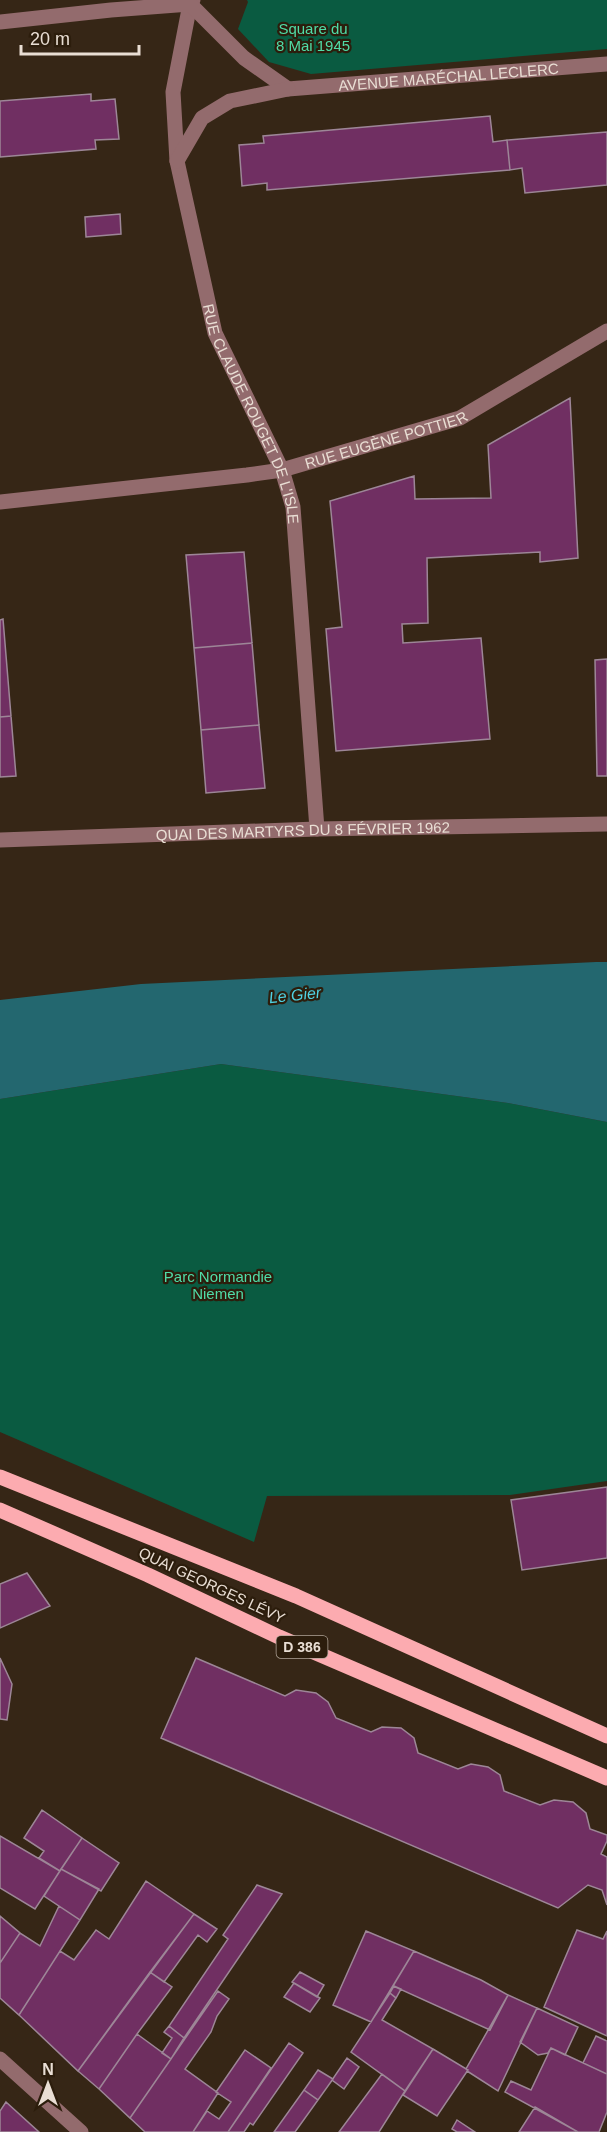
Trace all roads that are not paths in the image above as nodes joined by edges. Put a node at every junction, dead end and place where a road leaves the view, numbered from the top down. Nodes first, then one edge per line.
1 (191, 2) edge
2 (0, 22) edge
3 (607, 64) edge
4 (288, 89) junction
5 (177, 161) junction
6 (607, 330) edge
7 (282, 470) junction
8 (0, 502) edge
9 (607, 824) edge
10 (317, 829) junction
11 (0, 840) edge
12 (0, 1477) edge
13 (0, 1510) edge
14 (607, 1736) edge
15 (607, 1778) edge
16 (0, 2059) edge
17 (81, 2132) edge

1 - 2 street
1 - 4 street
1 - 5 street, RUE CLAUDE ROUGET DE L'ISLE
3 - 4 street, AVENUE MARÉCHAL LECLERC
4 - 5 street, AVENUE MARÉCHAL LECLERC
5 - 7 street, RUE CLAUDE ROUGET DE L'ISLE
6 - 7 street, RUE EUGÈNE POTTIER
7 - 8 street, RUE EUGÈNE POTTIER
7 - 10 street, RUE CLAUDE ROUGET DE L'ISLE
9 - 10 street, QUAI DES MARTYRS DU 8 FÉVRIER 1962
10 - 11 street, QUAI DES MARTYRS DU 8 FÉVRIER 1962
12 - 14 main road, QUAI GEORGES LÉVY
13 - 15 main road, QUAI GEORGES LÉVY / D 386
16 - 17 street

